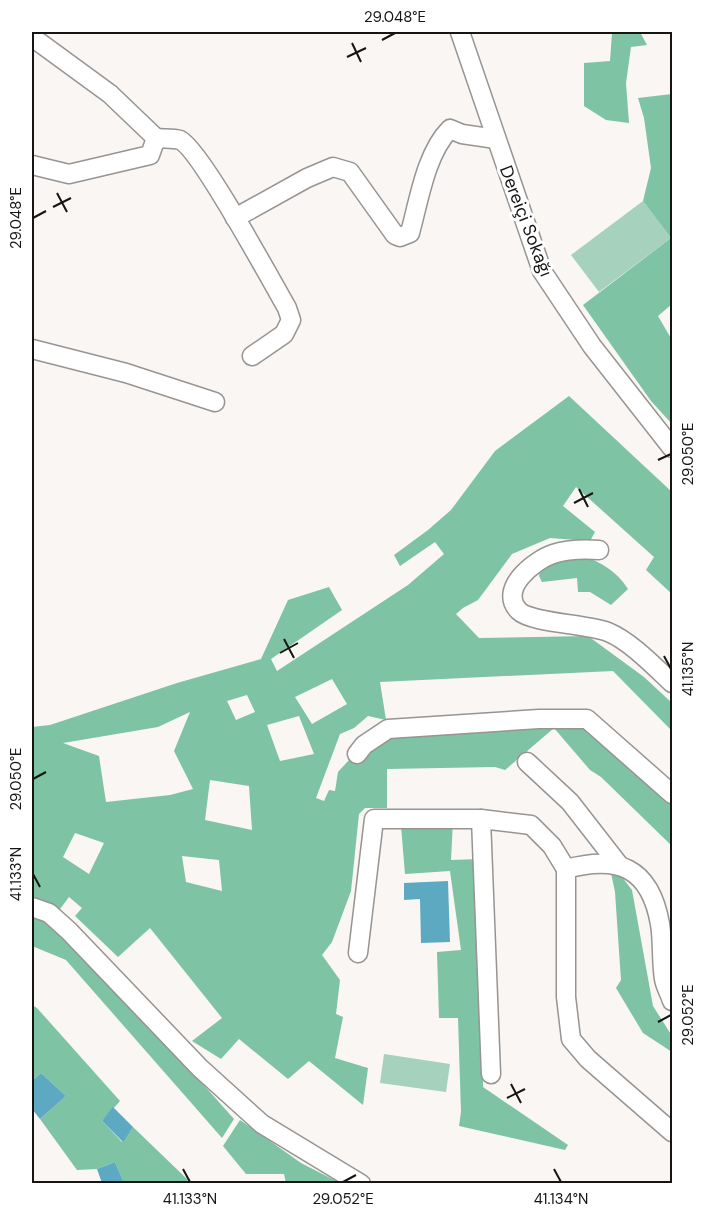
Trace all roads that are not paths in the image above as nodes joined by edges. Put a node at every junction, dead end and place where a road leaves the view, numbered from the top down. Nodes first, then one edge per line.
1 (460, 32) edge
2 (32, 37) edge
3 (156, 138) junction
4 (496, 139) junction
5 (32, 165) edge
6 (235, 218) junction
7 (32, 349) edge
8 (252, 356) dead end
9 (215, 402) dead end
10 (672, 448) edge
11 (599, 550) dead end
12 (672, 683) edge
13 (357, 754) dead end
14 (527, 762) dead end
15 (672, 794) edge
16 (481, 819) junction
17 (619, 865) junction
18 (566, 869) junction
19 (32, 907) edge
20 (358, 953) dead end
21 (672, 1000) edge
22 (491, 1074) dead end
23 (672, 1132) edge
24 (361, 1184) edge

1 - 4 street, Dereiçi Sokağı
2 - 3 street
3 - 5 street
3 - 6 street
4 - 6 street
4 - 10 street, Dereiçi Sokağı
6 - 8 street
7 - 9 street
11 - 12 street
13 - 15 street
14 - 17 street
16 - 18 street
16 - 20 street
16 - 22 street
17 - 18 street
17 - 21 street
18 - 23 street
19 - 24 street

